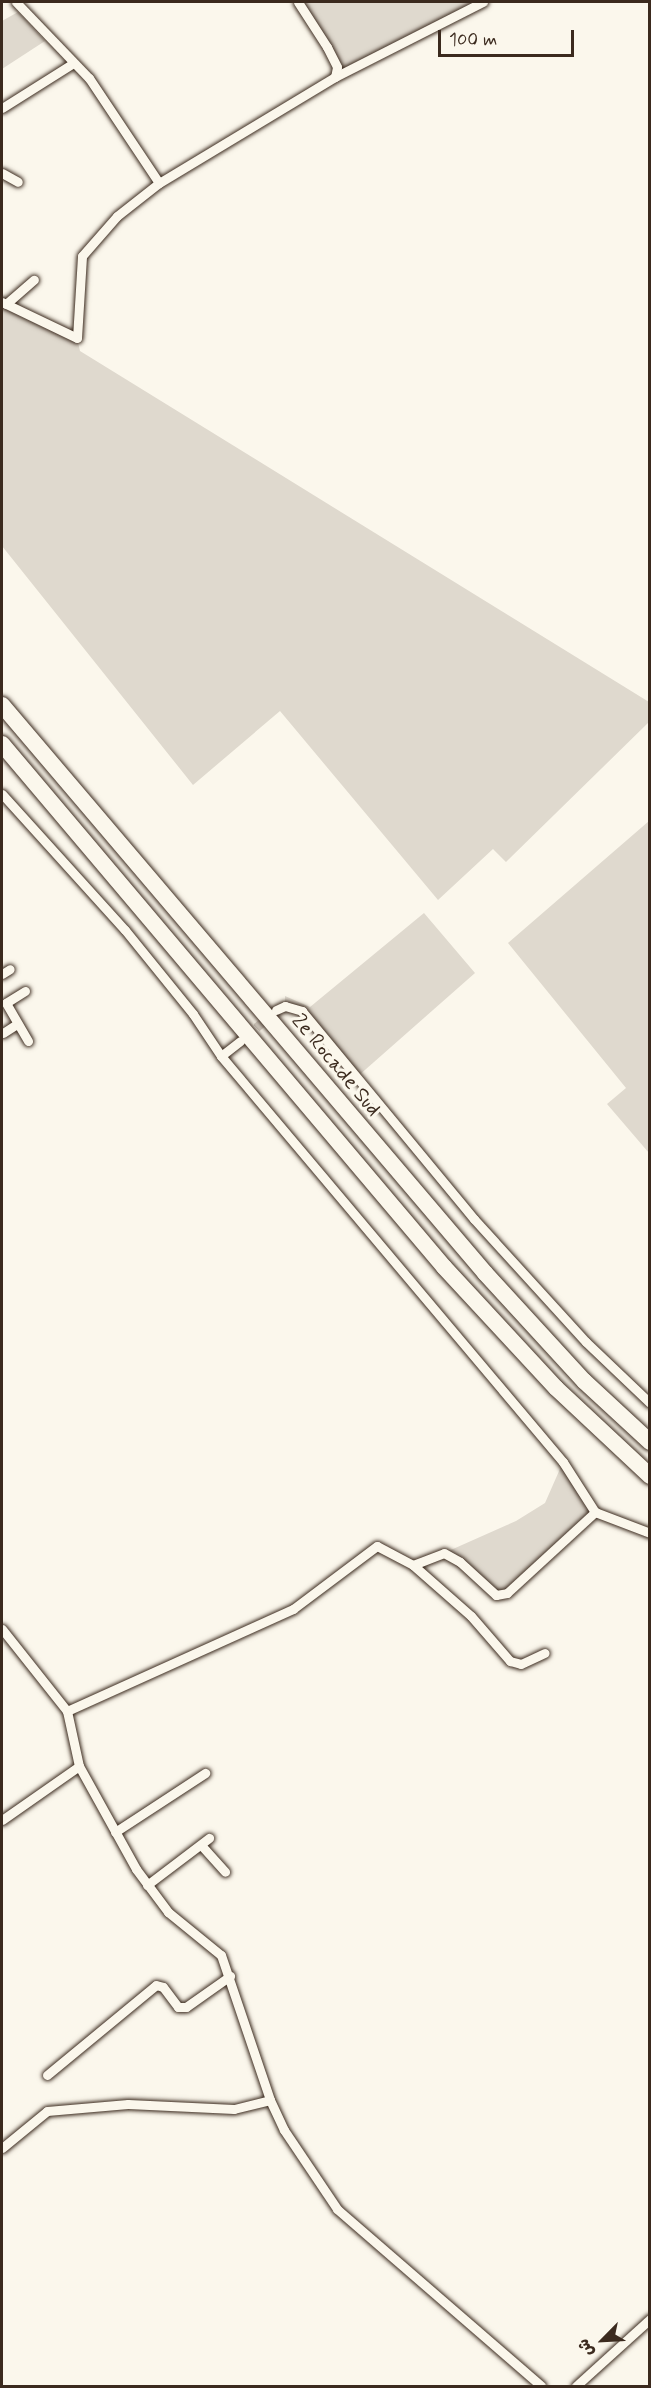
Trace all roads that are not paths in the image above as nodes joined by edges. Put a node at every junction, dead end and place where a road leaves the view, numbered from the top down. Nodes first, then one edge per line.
1 (16, 2) edge
2 (298, 2) edge
3 (483, 2) edge
4 (72, 64) junction
5 (342, 69) junction
6 (2, 108) edge
7 (2, 173) edge
8 (18, 182) dead end
9 (159, 183) junction
10 (34, 280) dead end
11 (4, 303) edge
12 (2, 705) edge
13 (2, 744) edge
14 (2, 794) edge
15 (25, 991) dead end
16 (276, 1010) dead end
17 (17, 1024) junction
18 (2, 1034) edge
19 (28, 1041) dead end
20 (240, 1041) tunnel mouth
21 (221, 1056) junction
22 (650, 1403) edge
23 (650, 1442) edge
24 (650, 1476) edge
25 (595, 1512) junction
26 (650, 1533) edge
27 (413, 1565) junction
28 (2, 1629) edge
29 (545, 1653) dead end
30 (67, 1711) junction
31 (79, 1766) junction
32 (205, 1773) dead end
33 (2, 1820) edge
34 (116, 1832) junction
35 (225, 1872) dead end
36 (147, 1885) junction
37 (230, 1976) junction
38 (47, 2075) dead end
39 (270, 2100) junction
40 (2, 2148) edge
41 (650, 2319) edge
42 (541, 2386) edge
43 (576, 2386) edge

1 - 4 street
2 - 5 street
3 - 5 street
4 - 6 street
4 - 9 street
5 - 9 street
7 - 8 street
9 - 11 street
10 - 11 street
12 - 23 highway, 2e Rocade Sud
13 - 24 highway
14 - 21 street
15 - 17 street
16 - 22 street
17 - 18 street
17 - 19 street
20 - 21 street
21 - 25 street
25 - 26 street
25 - 27 street
27 - 29 street
27 - 30 street
28 - 30 street
30 - 31 street
31 - 33 street
31 - 34 street
32 - 34 street
34 - 36 street
35 - 36 street
36 - 37 street
37 - 38 street
37 - 39 street
39 - 40 street
39 - 42 street
41 - 43 street

